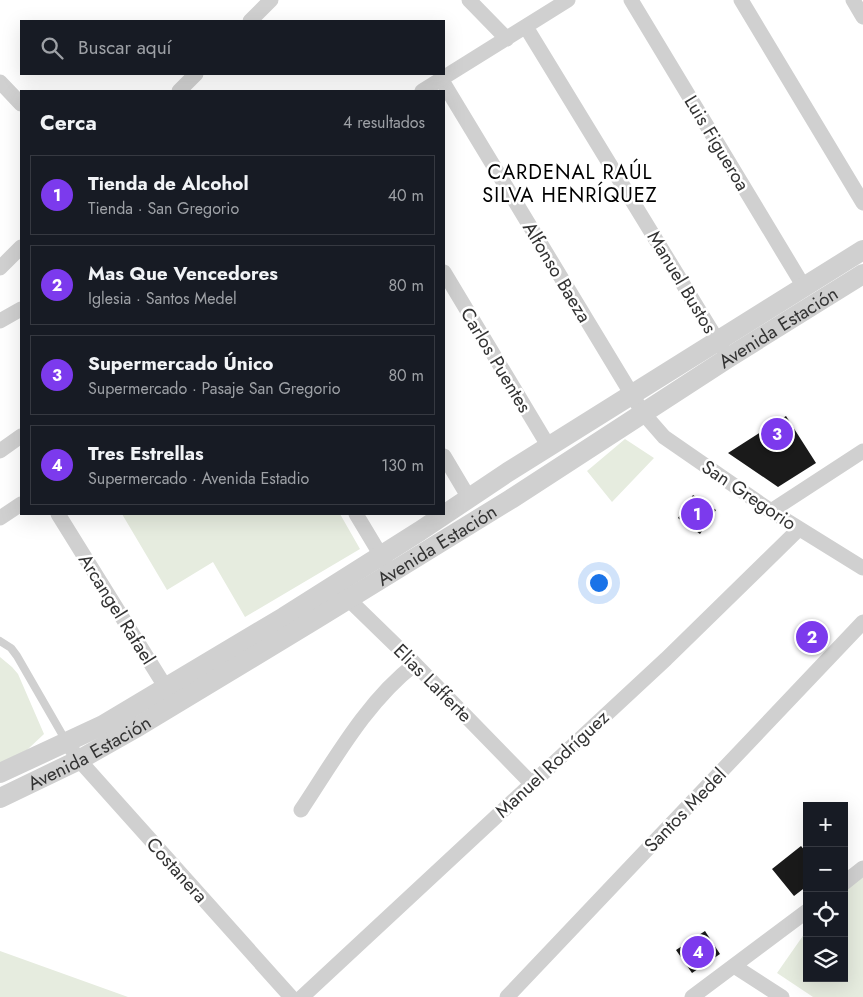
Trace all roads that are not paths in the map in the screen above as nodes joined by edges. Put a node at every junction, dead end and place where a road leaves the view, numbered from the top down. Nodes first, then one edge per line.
1 (271, 0) edge
2 (469, 0) edge
3 (568, 0) edge
4 (631, 0) edge
5 (741, 0) edge
6 (853, 0) edge
7 (863, 17) edge
8 (251, 20) edge
9 (526, 27) junction
10 (507, 39) junction
11 (195, 75) edge
12 (441, 79) junction
13 (0, 82) edge
14 (179, 90) edge
15 (424, 90) edge
16 (20, 103) edge
17 (863, 202) edge
18 (20, 248) edge
19 (863, 250) edge
20 (0, 268) edge
21 (445, 274) edge
22 (863, 274) edge
23 (804, 287) junction
24 (20, 310) edge
25 (0, 321) edge
26 (718, 340) junction
27 (728, 358) junction
28 (632, 396) junction
29 (643, 413) junction
30 (20, 437) edge
31 (549, 447) junction
32 (0, 451) edge
33 (863, 451) edge
34 (445, 458) edge
35 (469, 498) junction
36 (20, 505) edge
37 (771, 511) junction
38 (445, 514) edge
39 (59, 515) edge
40 (357, 515) edge
41 (444, 515) edge
42 (0, 518) edge
43 (799, 529) junction
44 (382, 555) junction
45 (863, 568) edge
46 (392, 573) junction
47 (340, 592) junction
48 (863, 622) edge
49 (0, 641) edge
50 (415, 664) junction
51 (170, 696) junction
52 (66, 741) junction
53 (79, 760) junction
54 (0, 773) edge
55 (531, 783) junction
56 (0, 798) edge
57 (301, 810) dead end
58 (863, 868) edge
59 (848, 879) edge
60 (803, 914) edge
61 (734, 966) junction
62 (291, 997) edge
63 (302, 997) edge
64 (507, 997) edge
65 (692, 997) edge
66 (782, 997) edge

1 - 8 street
2 - 10 street
3 - 9 street
4 - 23 street, Luis Figueroa
5 - 17 street
6 - 7 street
9 - 10 street
9 - 26 street, Manuel Bustos
10 - 12 street
11 - 14 street
12 - 15 street
12 - 28 street, Alfonso Baeza
13 - 16 street
18 - 20 street
19 - 23 street, Avenida Estación
21 - 31 street, Carlos Puentes
22 - 27 street, Avenida Estación
23 - 26 street, Avenida Estación
24 - 25 street
26 - 27 street, Manuel Bustos
26 - 28 street, Avenida Estación
27 - 29 street, Avenida Estación
28 - 29 street, Alfonso Baeza
28 - 31 street, Avenida Estación
29 - 37 street, San Gregorio
29 - 46 street, Avenida Estación
30 - 32 street
31 - 35 street, Avenida Estación
33 - 37 street
34 - 35 street
35 - 38 street, Avenida Estación
36 - 42 street
37 - 43 street, San Gregorio
39 - 51 street, Arcangel Rafael
40 - 44 street
41 - 44 street, Avenida Estación
43 - 45 street, San Gregorio
43 - 55 street, Manuel Rodríguez
44 - 46 street
44 - 47 street, Avenida Estación
46 - 47 street, Avenida Estación
47 - 50 street, Elias Lafferte
47 - 51 street, Avenida Estación
48 - 64 street, Santos Medel
49 - 52 lane
50 - 55 street, Elias Lafferte
50 - 57 street
51 - 52 street, Avenida Estación
51 - 53 street, Avenida Estación
52 - 53 street, Costanera
52 - 54 street, Avenida Estación
53 - 56 street, Avenida Estación
53 - 62 street, Costanera
55 - 63 street, Manuel Rodríguez
58 - 59 street
60 - 61 street
61 - 65 street
61 - 66 street

